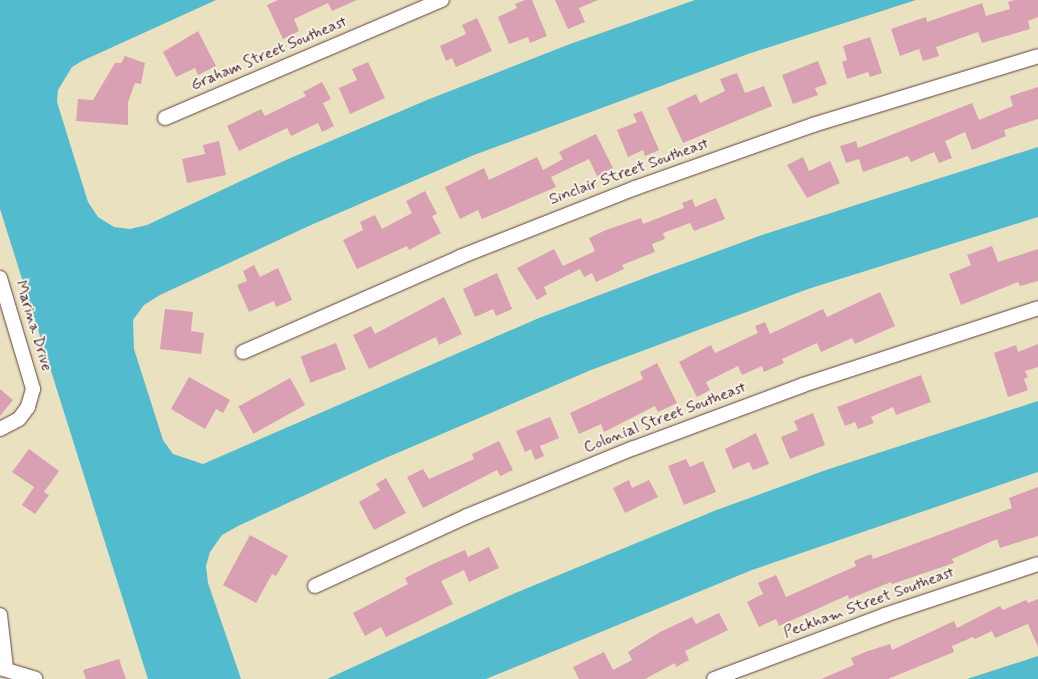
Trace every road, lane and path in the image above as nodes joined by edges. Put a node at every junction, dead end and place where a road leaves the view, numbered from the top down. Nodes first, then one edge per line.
1 (442, 0) edge
2 (1038, 56) edge
3 (165, 118) dead end
4 (0, 278) edge
5 (1038, 308) edge
6 (243, 352) dead end
7 (0, 429) edge
8 (1038, 564) edge
9 (315, 586) dead end
10 (0, 616) edge
11 (3, 668) edge
12 (35, 679) edge
13 (714, 679) edge

1 - 3 street, Graham Street Southeast
2 - 6 street, Sinclair Street Southeast
4 - 7 street, Marina Drive
5 - 9 street, Colonial Street Southeast
8 - 13 street, Peckham Street Southeast
10 - 11 street
11 - 12 street

